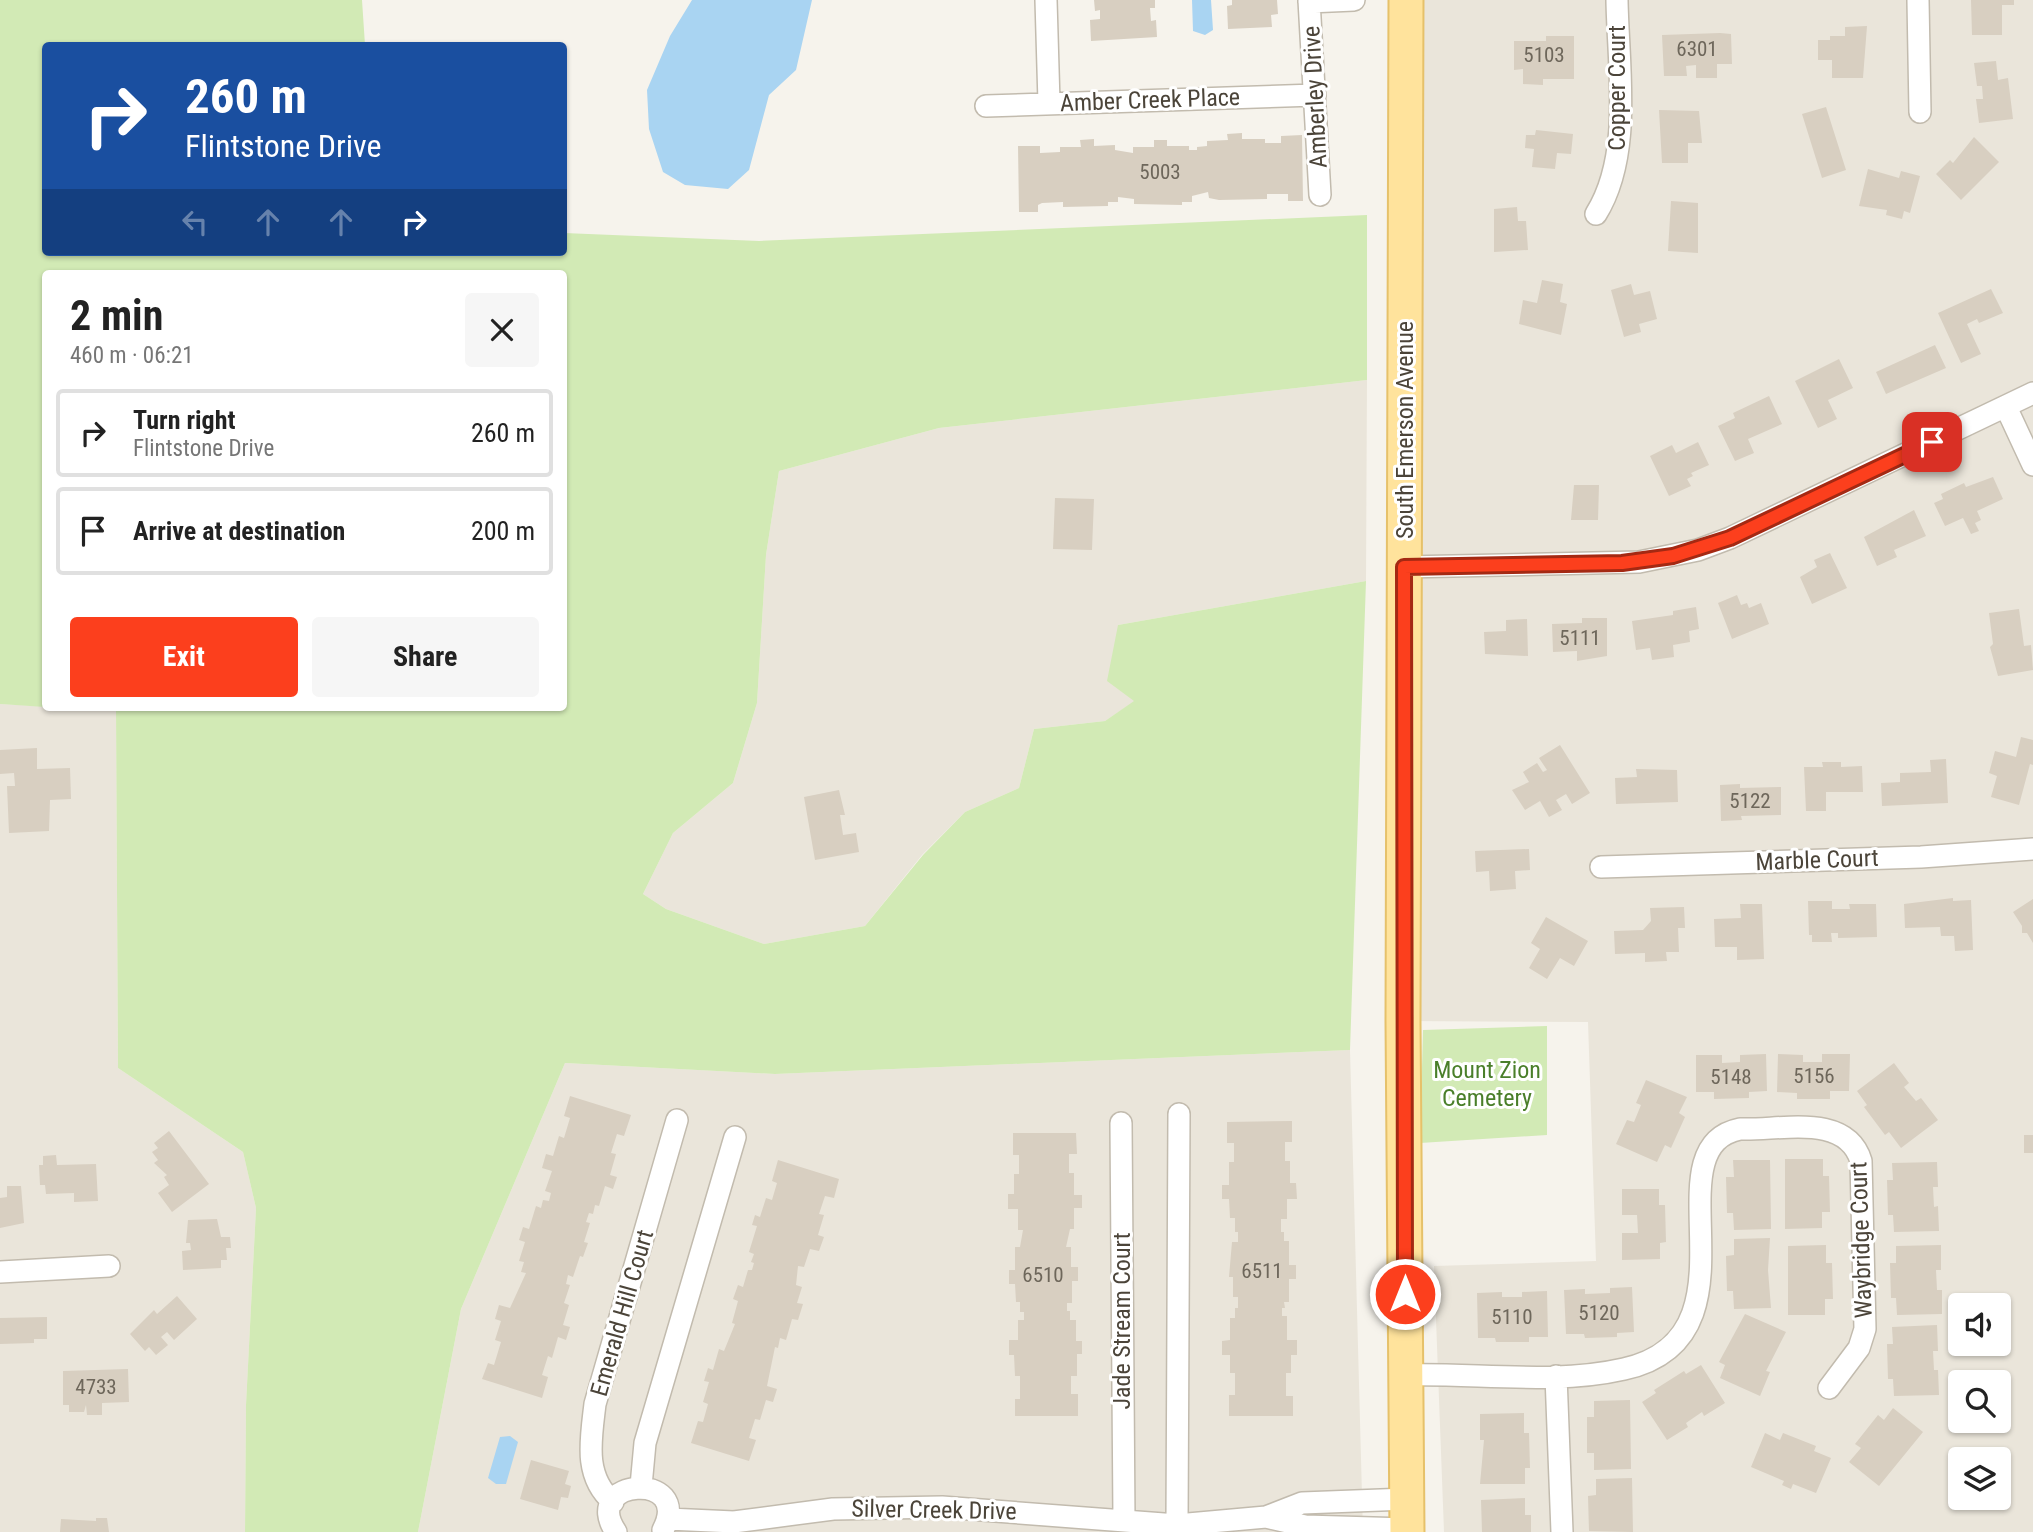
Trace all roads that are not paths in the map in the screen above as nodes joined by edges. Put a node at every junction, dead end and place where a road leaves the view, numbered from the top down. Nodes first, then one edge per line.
1 (1046, 0) edge
2 (1354, 0) edge
3 (1406, 0) edge
4 (1617, 0) edge
5 (1918, 0) edge
6 (1309, 1) edge
7 (1315, 95) junction
8 (1049, 103) junction
9 (986, 106) dead end
10 (1920, 112) dead end
11 (1320, 195) dead end
12 (1596, 214) dead end
13 (2033, 393) edge
14 (2006, 407) junction
15 (2033, 465) edge
16 (1404, 567) junction
17 (2033, 849) edge
18 (1601, 867) dead end
19 (1179, 1114) dead end
20 (677, 1120) dead end
21 (1121, 1123) dead end
22 (735, 1137) dead end
23 (109, 1266) dead end
24 (0, 1272) edge
25 (1406, 1375) junction
26 (1556, 1376) junction
27 (1829, 1388) dead end
28 (641, 1486) junction
29 (613, 1502) junction
30 (1266, 1517) junction
31 (1124, 1520) junction
32 (1407, 1520) edge
33 (665, 1525) edge
34 (1178, 1525) junction
35 (616, 1532) edge
36 (1562, 1532) edge

1 - 8 street
2 - 6 street
3 - 16 main road, South Emerson Avenue
4 - 12 street, Copper Court
5 - 10 street
6 - 7 street, Amberley Drive
7 - 8 street, Amber Creek Place
7 - 11 street, Amberley Drive
8 - 9 street, Amber Creek Place
13 - 14 street
14 - 15 street
14 - 16 street
16 - 25 main road, South Emerson Avenue
17 - 18 street, Marble Court
19 - 34 street
20 - 29 street, Emerald Hill Court
21 - 31 street, Jade Stream Court
22 - 28 street
23 - 24 street
25 - 26 street
25 - 32 main road, South Emerson Avenue
26 - 27 street, Waybridge Court
26 - 36 street
28 - 29 street
28 - 33 street
29 - 35 street
30 - 32 street
30 - 32 street, Silver Creek Drive
30 - 34 street, Silver Creek Drive
31 - 33 street, Silver Creek Drive
31 - 34 street, Silver Creek Drive

